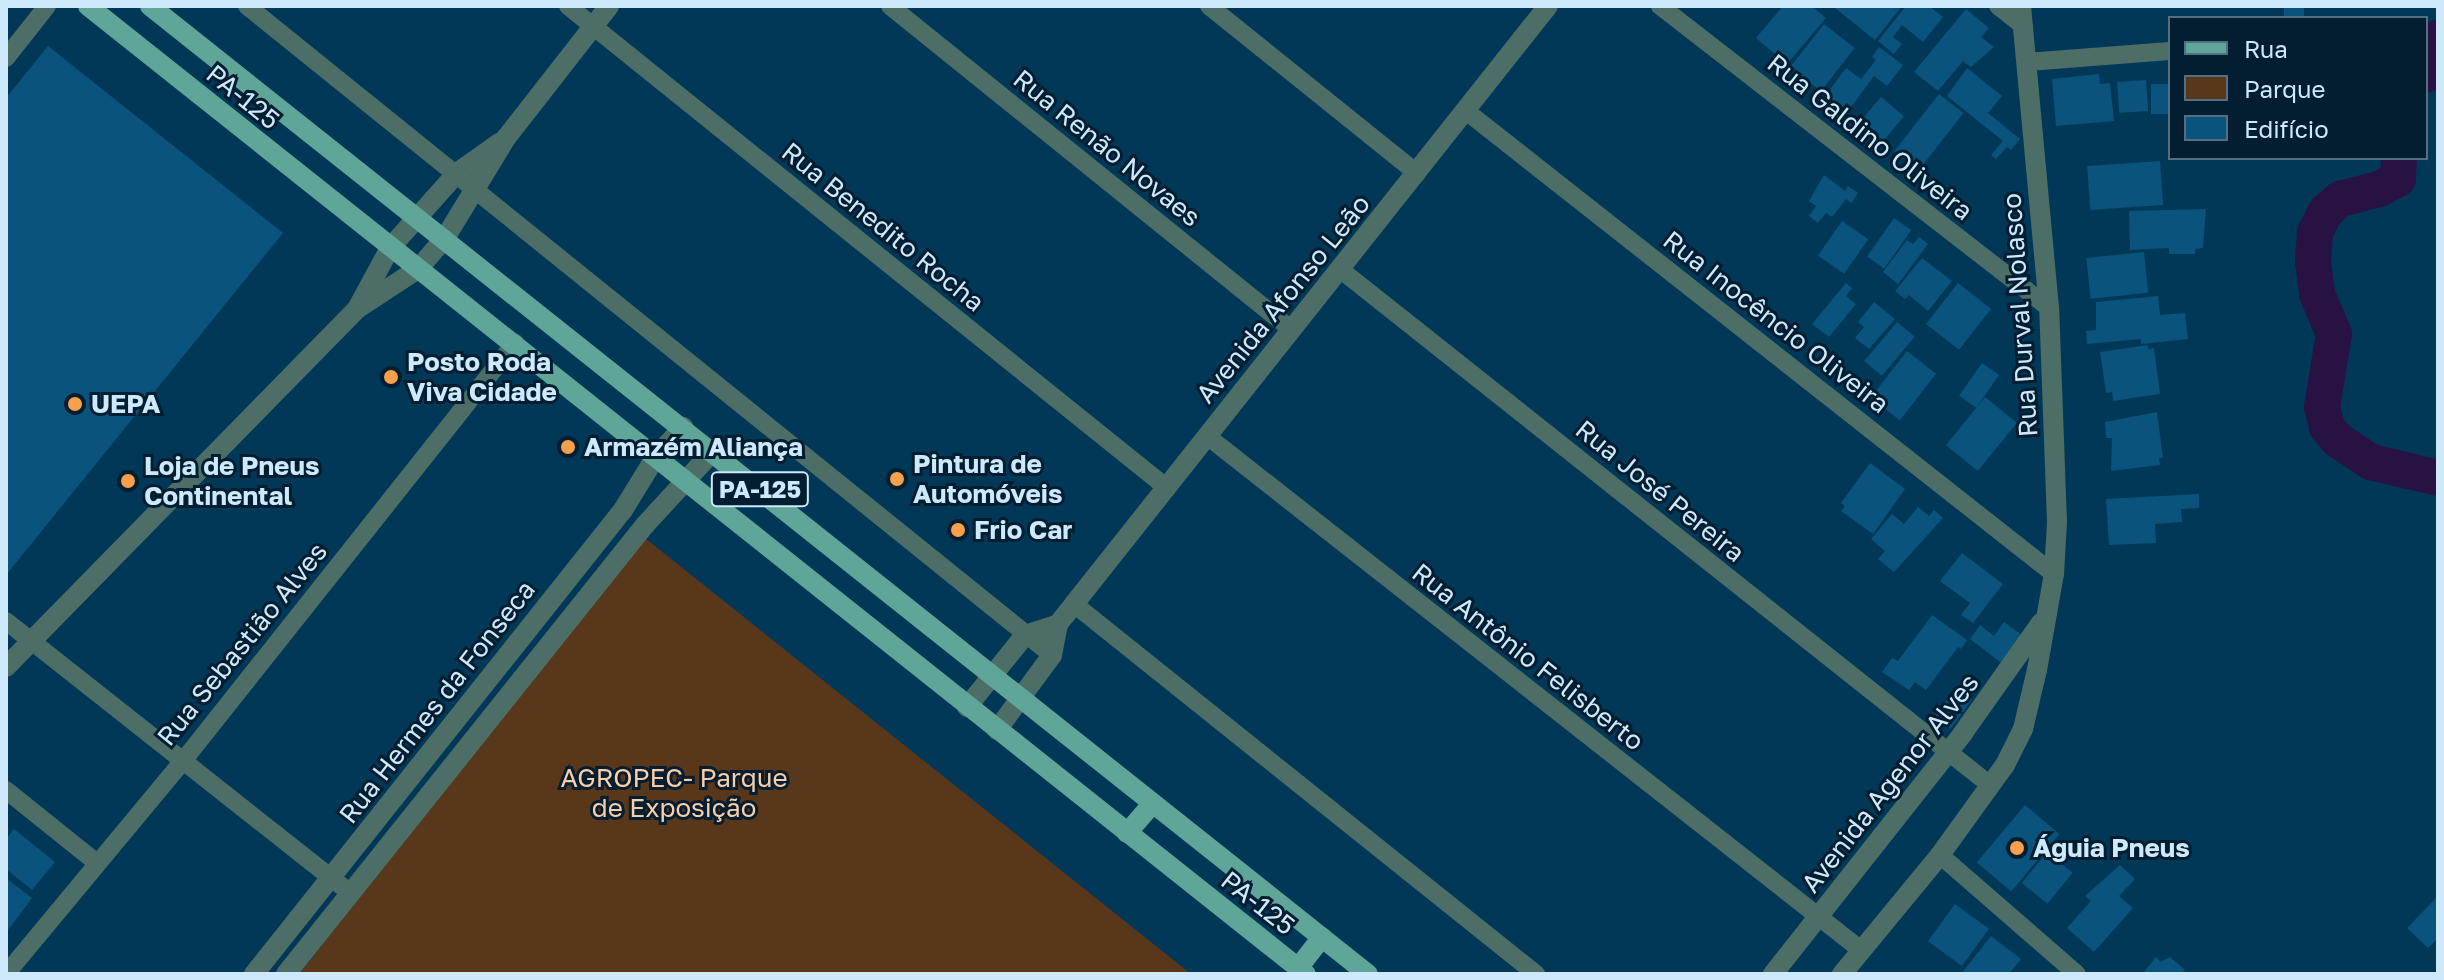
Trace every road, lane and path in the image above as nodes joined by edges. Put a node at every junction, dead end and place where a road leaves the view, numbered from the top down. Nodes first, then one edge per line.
1 (47, 6) edge
2 (88, 6) edge
3 (150, 6) edge
4 (247, 6) edge
5 (568, 6) edge
6 (609, 6) edge
7 (890, 6) edge
8 (1209, 6) edge
9 (1660, 6) edge
10 (1998, 6) edge
11 (1542, 8) edge
12 (2022, 16) edge
13 (592, 26) junction
14 (2168, 51) edge
15 (6, 58) edge
16 (2027, 62) junction
17 (1466, 111) junction
18 (506, 138) junction
19 (457, 173) junction
20 (1417, 173) junction
21 (478, 190) junction
22 (417, 218) junction
23 (445, 238) junction
24 (390, 248) junction
25 (418, 269) junction
26 (1341, 270) junction
27 (2049, 308) junction
28 (357, 309) junction
29 (1292, 330) junction
30 (515, 343) junction
31 (683, 427) junction
32 (1207, 436) junction
33 (713, 451) junction
34 (655, 458) junction
35 (685, 482) junction
36 (1167, 488) junction
37 (2054, 574) junction
38 (1074, 604) junction
39 (2044, 620) junction
40 (6, 621) edge
41 (1058, 624) junction
42 (1025, 635) junction
43 (31, 641) junction
44 (1052, 655) junction
45 (6, 667) edge
46 (993, 675) junction
47 (1022, 698) junction
48 (967, 707) junction
49 (997, 730) junction
50 (1947, 754) junction
51 (183, 761) junction
52 (1990, 785) junction
53 (6, 790) edge
54 (1152, 804) junction
55 (1127, 833) junction
56 (1940, 855) junction
57 (96, 862) junction
58 (332, 877) junction
59 (351, 893) junction
60 (1818, 918) junction
61 (1322, 937) junction
62 (1861, 950) junction
63 (1302, 971) edge
64 (6, 974) edge
65 (254, 974) edge
66 (286, 974) edge
67 (1368, 974) edge
68 (1536, 974) edge
69 (1773, 974) edge
70 (1842, 974) edge
71 (2077, 974) edge

1 - 15 street
2 - 24 main road, PA-125 / PA-125
3 - 22 main road, PA-125
4 - 19 street
5 - 13 street, Rua Benedito Rocha
6 - 13 street
7 - 29 street, Rua Renão Novaes
8 - 20 street
9 - 27 street, Rua Galdino Oliveira
10 - 12 street
11 - 17 street, Avenida Afonso Leão
12 - 16 street, Rua Durval Nolasco
13 - 18 street
13 - 36 street, Rua Benedito Rocha
14 - 16 street
16 - 27 street, Rua Durval Nolasco
17 - 20 street, Avenida Afonso Leão
17 - 37 street, Rua Inocêncio Oliveira
18 - 19 street
18 - 21 street
19 - 21 street
19 - 22 street
20 - 26 street, Avenida Afonso Leão
21 - 23 street
21 - 42 street
22 - 23 main road, PA-125
22 - 24 street
23 - 25 street
23 - 31 main road, PA-125
24 - 25 main road, PA-125 / PA-125
24 - 28 street
25 - 28 street
25 - 30 main road, PA-125 / PA-125
26 - 29 street, Avenida Afonso Leão
26 - 50 street, Rua José Pereira
27 - 37 street, Rua Durval Nolasco
28 - 43 street
29 - 32 street, Avenida Afonso Leão
30 - 34 main road, PA-125 / PA-125
30 - 51 street, Rua Sebastião Alves
31 - 33 main road, PA-125
31 - 34 street, Rua Hermes da Fonseca
32 - 36 street, Avenida Afonso Leão
32 - 60 street, Rua Antônio Felisberto
33 - 35 street
33 - 46 main road, PA-125
34 - 35 main road, PA-125 / PA-125
34 - 58 street, Rua Hermes da Fonseca
35 - 48 main road, PA-125 / PA-125
35 - 59 street
36 - 38 street, Avenida Afonso Leão
37 - 39 street, Rua Durval Nolasco
38 - 41 street, Avenida Afonso Leão
38 - 68 street
39 - 50 street, Avenida Agenor Alves
39 - 52 street, Rua Durval Nolasco
40 - 43 street
41 - 42 street
41 - 44 street, Avenida Afonso Leão
42 - 44 street
42 - 46 street
43 - 45 street
43 - 51 street
44 - 47 street, Avenida Afonso Leão
46 - 47 main road, PA-125
46 - 48 street
47 - 49 street, Avenida Afonso Leão
47 - 54 main road, PA-125
48 - 49 main road, PA-125 / PA-125
49 - 55 main road, PA-125 / PA-125
50 - 52 street, Rua José Pereira
50 - 60 street, Avenida Agenor Alves
51 - 57 street, Rua Sebastião Alves
51 - 58 street
52 - 56 street, Rua Durval Nolasco
53 - 57 street
54 - 55 main road
54 - 61 main road, PA-125
55 - 63 main road, PA-125 / PA-125
56 - 62 street, Rua Durval Nolasco
56 - 71 street
57 - 64 street, Rua Sebastião Alves
58 - 59 street
58 - 65 street, Rua Hermes da Fonseca
59 - 66 street
60 - 62 street, Rua Antônio Felisberto
60 - 69 street, Avenida Agenor Alves
61 - 63 main road
61 - 67 main road, PA-125
62 - 70 street, Rua Durval Nolasco

